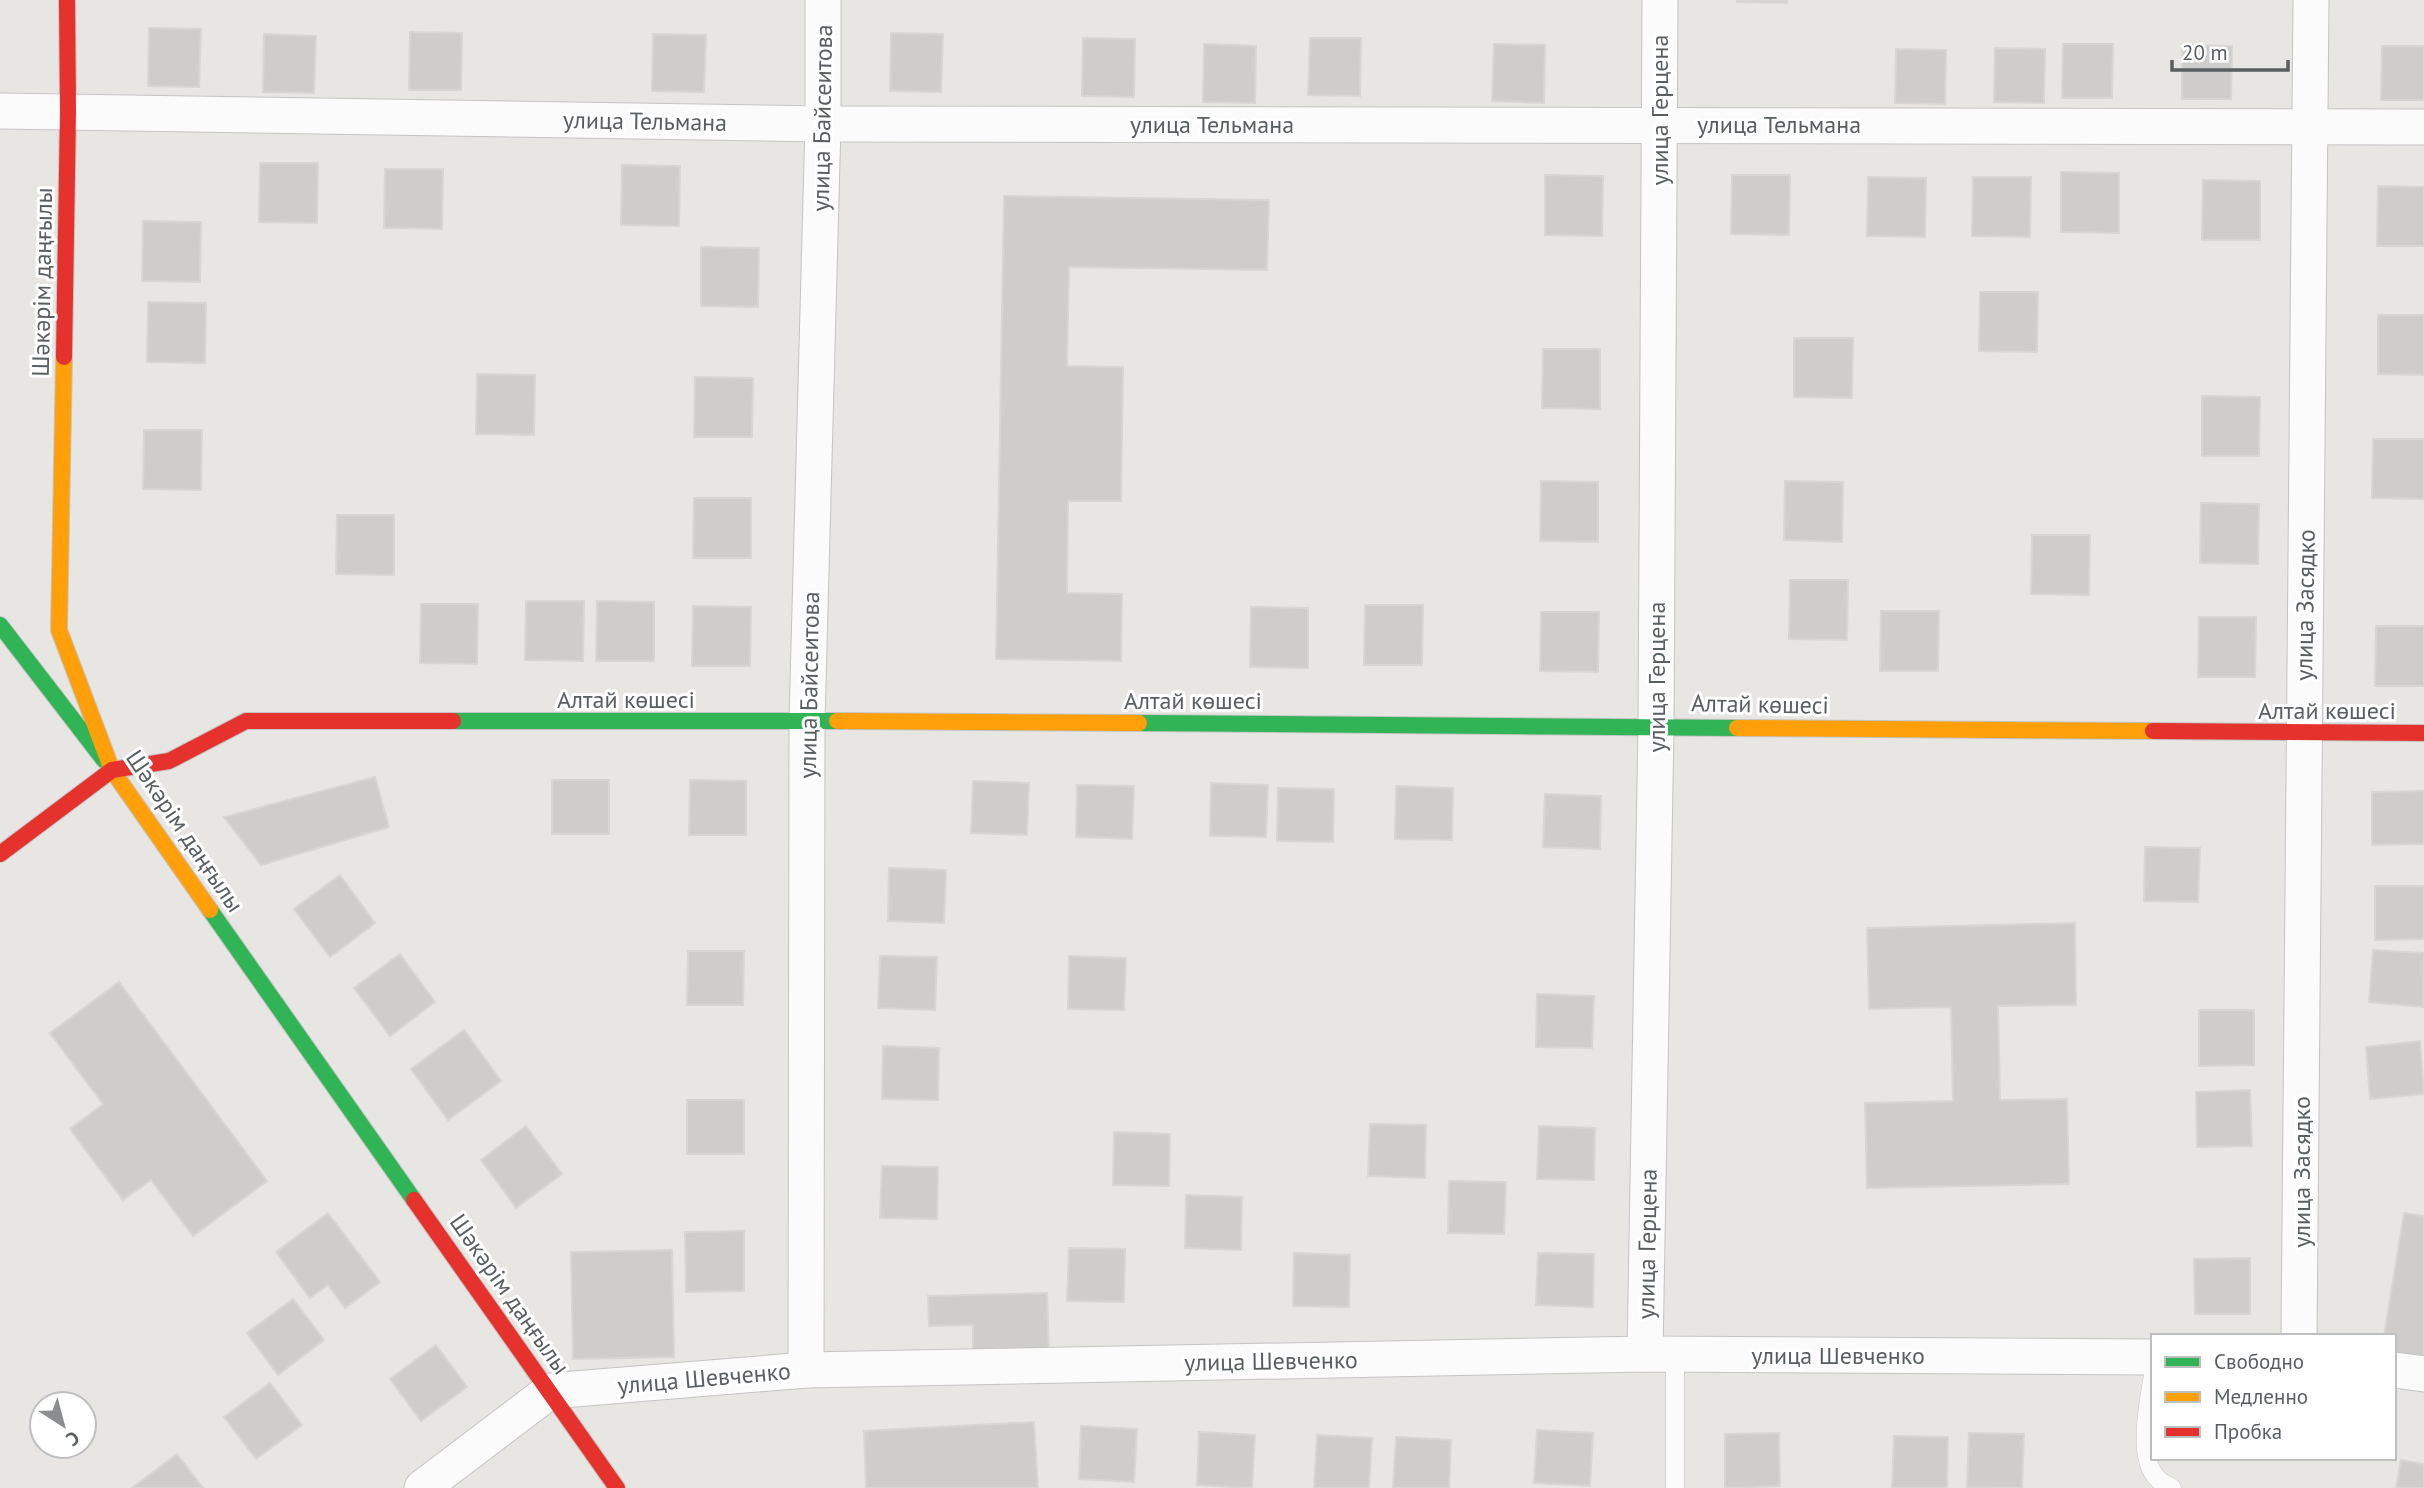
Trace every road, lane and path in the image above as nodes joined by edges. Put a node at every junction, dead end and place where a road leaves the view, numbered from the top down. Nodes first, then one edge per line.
1 (67, 0) edge
2 (823, 0) edge
3 (1660, 0) edge
4 (2311, 0) edge
5 (0, 111) edge
6 (68, 111) junction
7 (823, 124) junction
8 (1658, 124) junction
9 (2310, 125) junction
10 (2424, 127) edge
11 (0, 625) edge
12 (807, 721) junction
13 (1656, 726) junction
14 (2304, 733) junction
15 (2424, 733) edge
16 (112, 770) junction
17 (0, 855) edge
18 (2300, 1334) edge
19 (1660, 1354) junction
20 (2151, 1357) edge
21 (806, 1370) junction
22 (2396, 1370) edge
23 (2424, 1374) edge
24 (2151, 1390) edge
25 (550, 1391) junction
26 (422, 1488) edge
27 (617, 1488) edge
28 (1675, 1488) edge
29 (2172, 1488) edge

1 - 6 street, Шәкәрім даңғылы
2 - 7 street, улица Байсеитова
3 - 8 street, улица Герцена
4 - 9 street, улица Засядко
5 - 6 street, улица Тельмана
6 - 7 street, улица Тельмана
6 - 16 street, Шәкәрім даңғылы
7 - 8 street, улица Тельмана
7 - 12 street, улица Байсеитова
8 - 9 street, улица Тельмана
8 - 13 street, улица Герцена
9 - 10 street, улица Тельмана
9 - 14 street, улица Засядко
11 - 16 street
12 - 13 street, Алтай көшесі
12 - 16 street, Алтай көшесі
12 - 21 street, улица Байсеитова
13 - 14 street, Алтай көшесі
13 - 19 street, улица Герцена
14 - 15 street, Алтай көшесі
14 - 18 street, улица Засядко
16 - 17 street, Алтай көшесі
16 - 25 street, Шәкәрім даңғылы
19 - 20 street, улица Шевченко
19 - 21 street, улица Шевченко
19 - 28 lane
21 - 25 street, улица Шевченко
22 - 23 street
24 - 29 lane
25 - 26 street
25 - 27 street, Шәкәрім даңғылы

